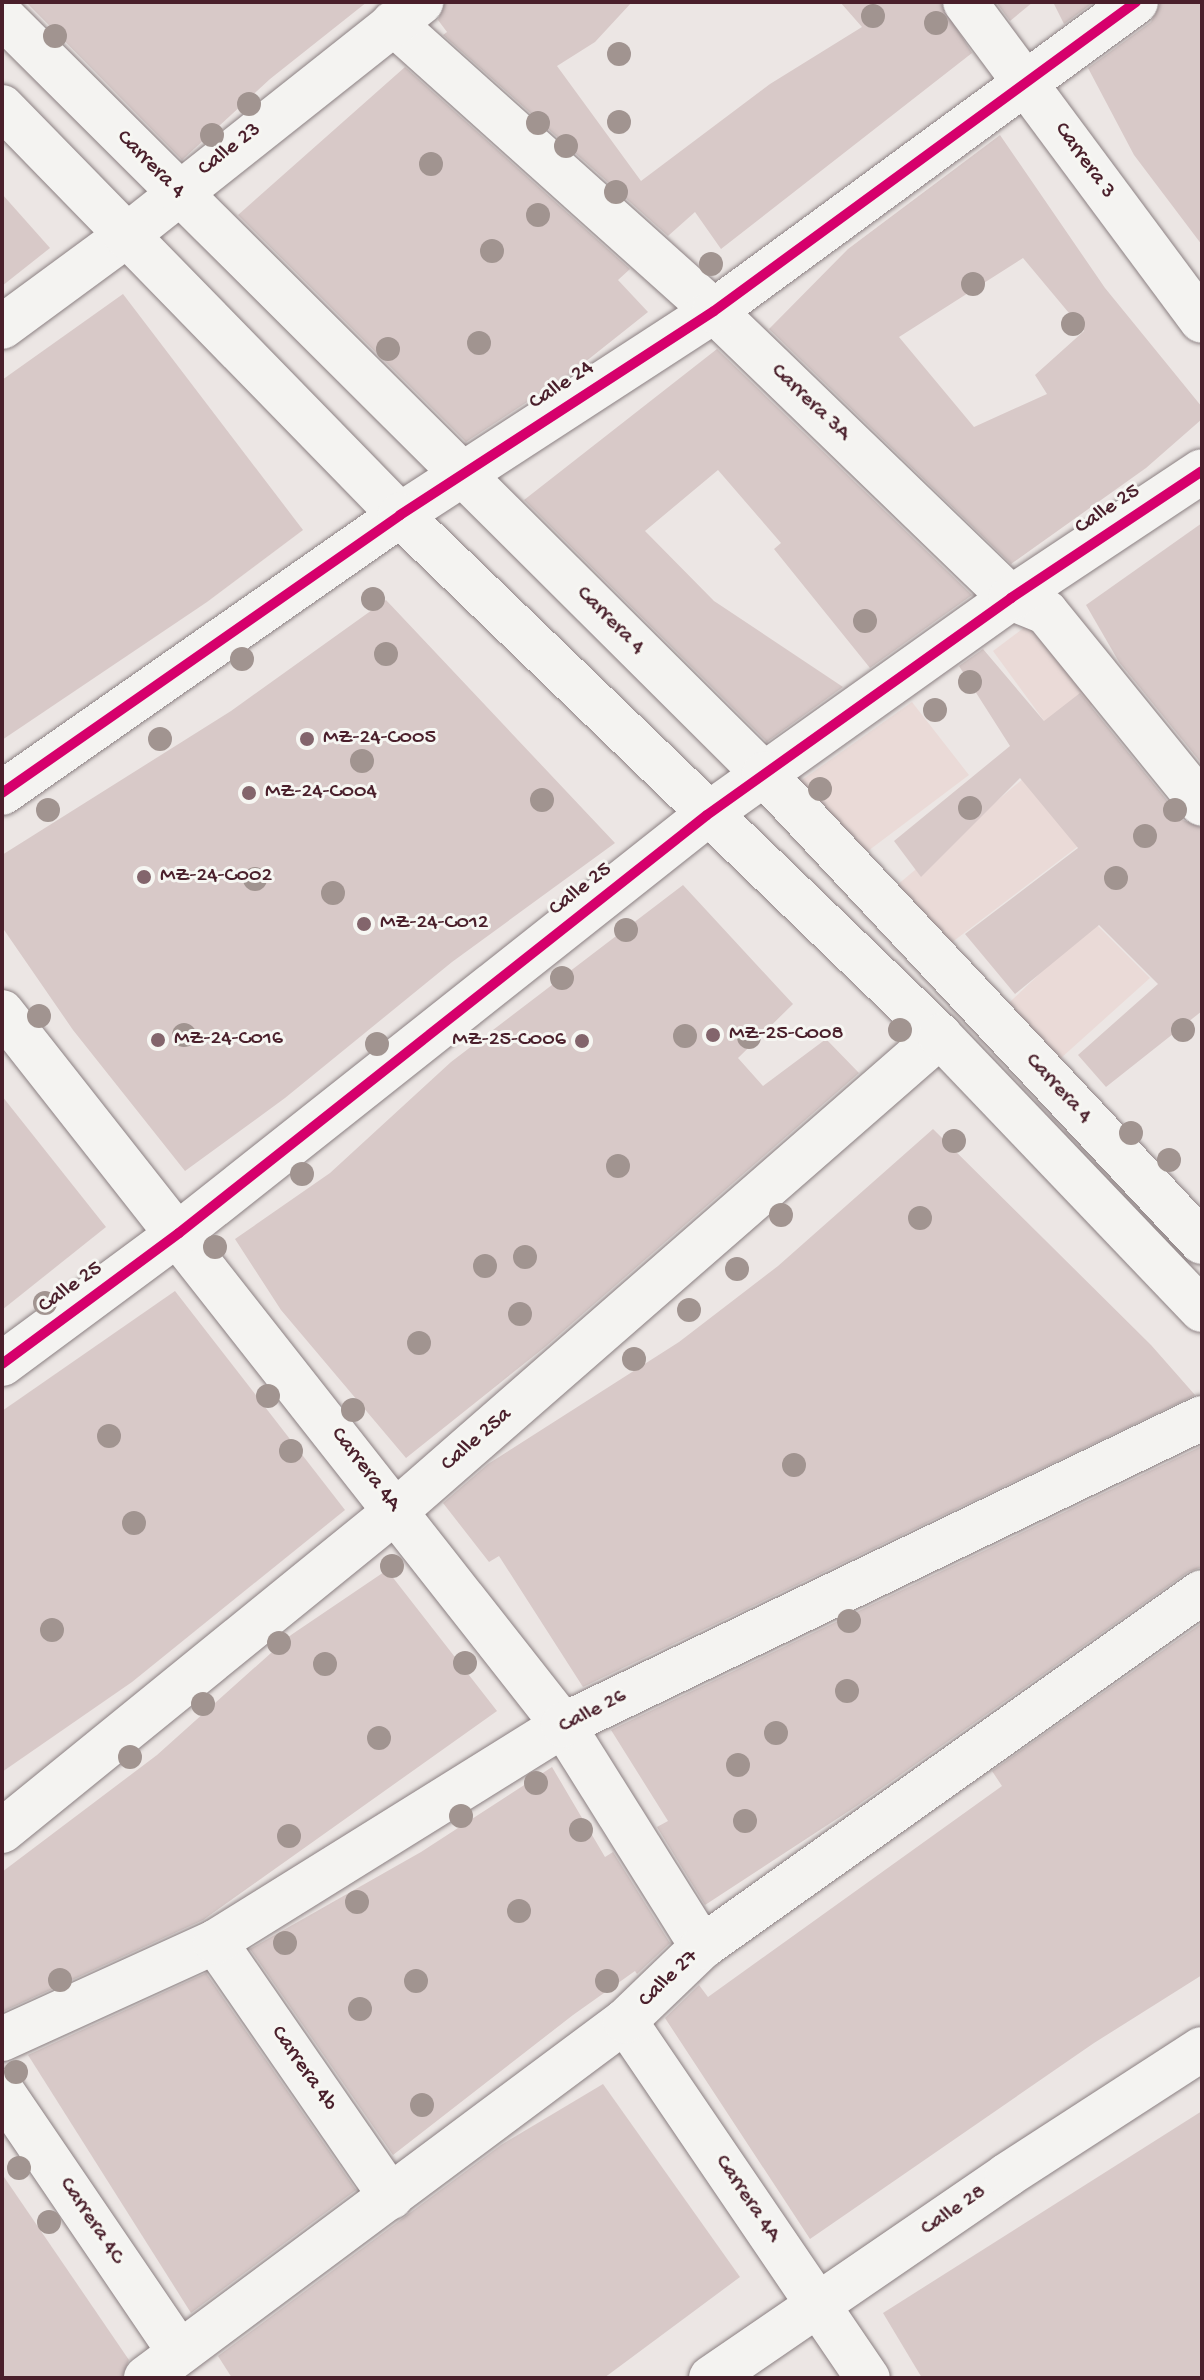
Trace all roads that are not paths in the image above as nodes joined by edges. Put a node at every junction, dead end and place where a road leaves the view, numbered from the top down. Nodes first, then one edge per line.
1 (965, 2) edge
2 (1136, 2) edge
3 (407, 12) edge
4 (2, 16) edge
5 (1028, 83) junction
6 (2, 107) edge
7 (176, 192) junction
8 (126, 236) junction
9 (714, 311) junction
10 (1202, 321) edge
11 (2, 327) edge
12 (1202, 471) edge
13 (463, 475) junction
14 (400, 515) junction
15 (1011, 598) junction
16 (764, 774) junction
17 (2, 793) edge
18 (1202, 804) edge
19 (707, 815) junction
20 (2, 1012) edge
21 (940, 1036) junction
22 (179, 1233) junction
23 (1202, 1242) edge
24 (1202, 1310) edge
25 (2, 1364) edge
26 (1202, 1418) edge
27 (397, 1510) junction
28 (1202, 1592) edge
29 (563, 1725) junction
30 (2, 1831) edge
31 (215, 1942) junction
32 (702, 1947) junction
33 (625, 2021) junction
34 (2, 2039) edge
35 (1202, 2049) edge
36 (2, 2091) edge
37 (391, 2197) junction
38 (818, 2303) junction
39 (179, 2351) junction
40 (146, 2378) edge
41 (711, 2378) edge
42 (868, 2378) edge

1 - 5 street, Carrera 3
2 - 5 street, Calle 24
3 - 7 street, Calle 23
3 - 9 street, Carrera 3A
4 - 7 street, Carrera 4
5 - 9 street, Calle 24
5 - 10 street, Carrera 3
6 - 8 street
7 - 8 street, Calle 23
7 - 13 street, Carrera 4
8 - 11 street, Calle 23
8 - 14 street
9 - 13 street, Calle 24
9 - 15 street, Carrera 3A
12 - 15 street, Calle 25
13 - 14 street, Calle 24
13 - 16 street, Carrera 4
14 - 17 street, Calle 24
14 - 19 street
15 - 16 street, Calle 25
15 - 18 street, Carrera 3A
16 - 19 street, Calle 25
16 - 23 street, Carrera 4
19 - 21 street
19 - 22 street, Calle 25
20 - 22 street, Carrera 4A
21 - 24 street
21 - 27 street, Calle 25a
22 - 25 street, Calle 25
22 - 27 street, Carrera 4A
26 - 29 street, Calle 26
27 - 29 street, Carrera 4A
27 - 30 street, Calle 25a
28 - 32 street, Calle 27
29 - 31 street, Calle 26
29 - 32 street, Carrera 4A
31 - 34 street, Calle 26
31 - 37 street, Carrera 4b
32 - 33 street, Calle 27
33 - 37 street, Calle 27
33 - 38 street, Carrera 4A
35 - 38 street, Calle 28
36 - 39 street, Carrera 4C
37 - 39 street, Calle 27
38 - 41 street, Calle 28
38 - 42 street, Carrera 4A
39 - 40 street, Calle 27

